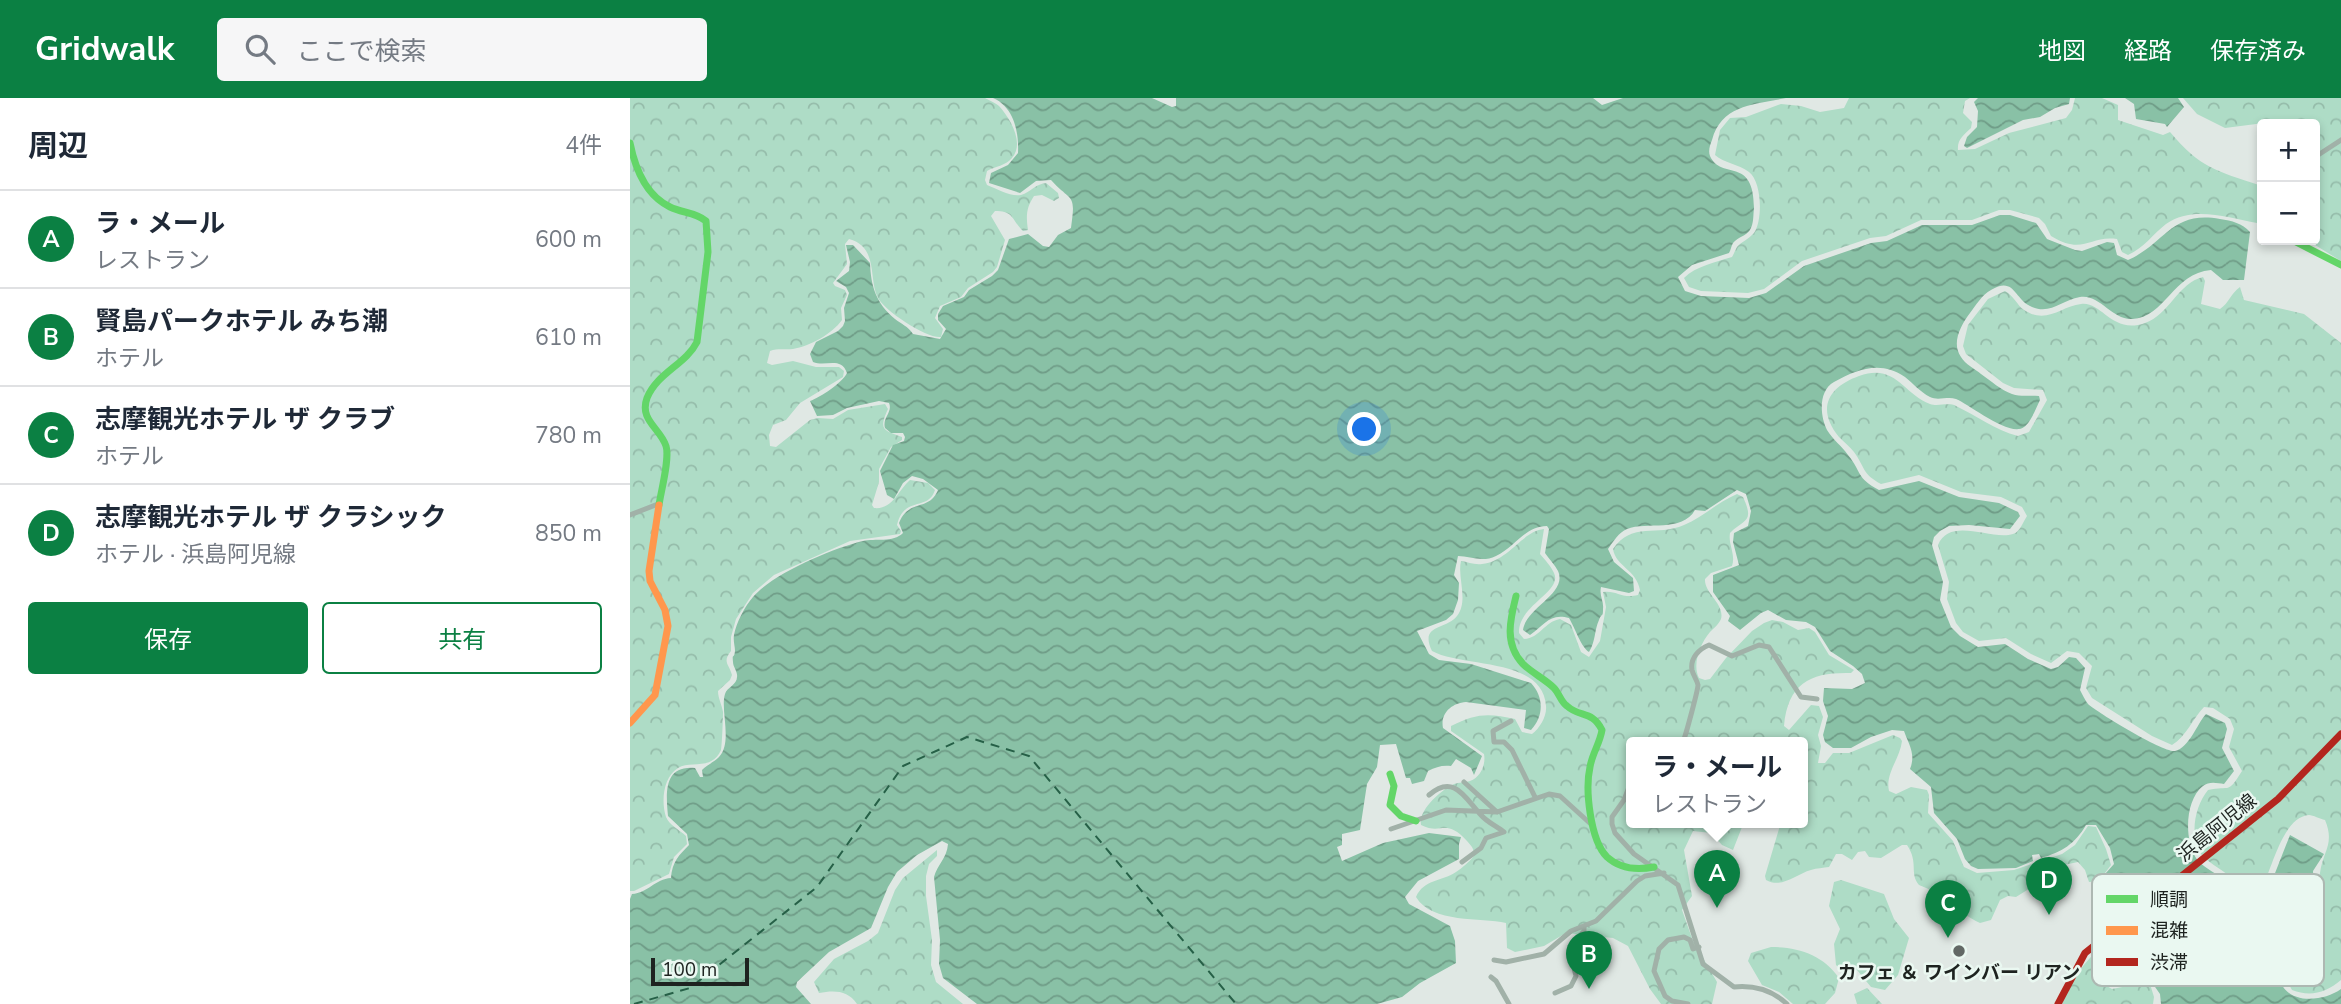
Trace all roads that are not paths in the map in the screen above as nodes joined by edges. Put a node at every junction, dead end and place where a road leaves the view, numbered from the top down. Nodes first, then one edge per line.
1 (2341, 140) edge
2 (630, 143) edge
3 (2320, 154) edge
4 (2302, 245) edge
5 (2341, 265) edge
6 (658, 504) junction
7 (630, 514) edge
8 (1516, 596) dead end
9 (1817, 699) dead end
10 (1511, 721) dead end
11 (630, 723) edge
12 (2341, 734) edge
13 (1684, 737) edge
14 (1390, 774) dead end
15 (1464, 782) dead end
16 (1429, 795) dead end
17 (1626, 795) edge
18 (1535, 797) junction
19 (1478, 812) junction
20 (1497, 813) junction
21 (1416, 821) junction
22 (1594, 827) junction
23 (1391, 830) dead end
24 (1462, 862) dead end
25 (1654, 867) junction
26 (1664, 873) junction
27 (2185, 874) edge
28 (1584, 927) junction
29 (1699, 947) junction
30 (2092, 947) edge
31 (1494, 960) dead end
32 (1491, 977) dead end
33 (1555, 993) dead end
34 (1509, 1004) edge
35 (1688, 1004) edge
36 (1787, 1004) edge
37 (2058, 1004) edge

1 - 3 street
2 - 6 street
4 - 5 street
6 - 7 street
6 - 11 street
8 - 22 street
9 - 13 street
10 - 18 street
12 - 27 street, 浜島阿児線
14 - 21 street
15 - 20 street
16 - 19 street
17 - 25 street
18 - 20 street
18 - 22 street
19 - 20 street
19 - 21 street
19 - 24 street
21 - 23 street
22 - 25 street
25 - 26 street
26 - 28 street
26 - 29 street
28 - 31 street
28 - 33 street
29 - 35 street
29 - 36 street
30 - 37 street, 浜島阿児線
32 - 34 street

